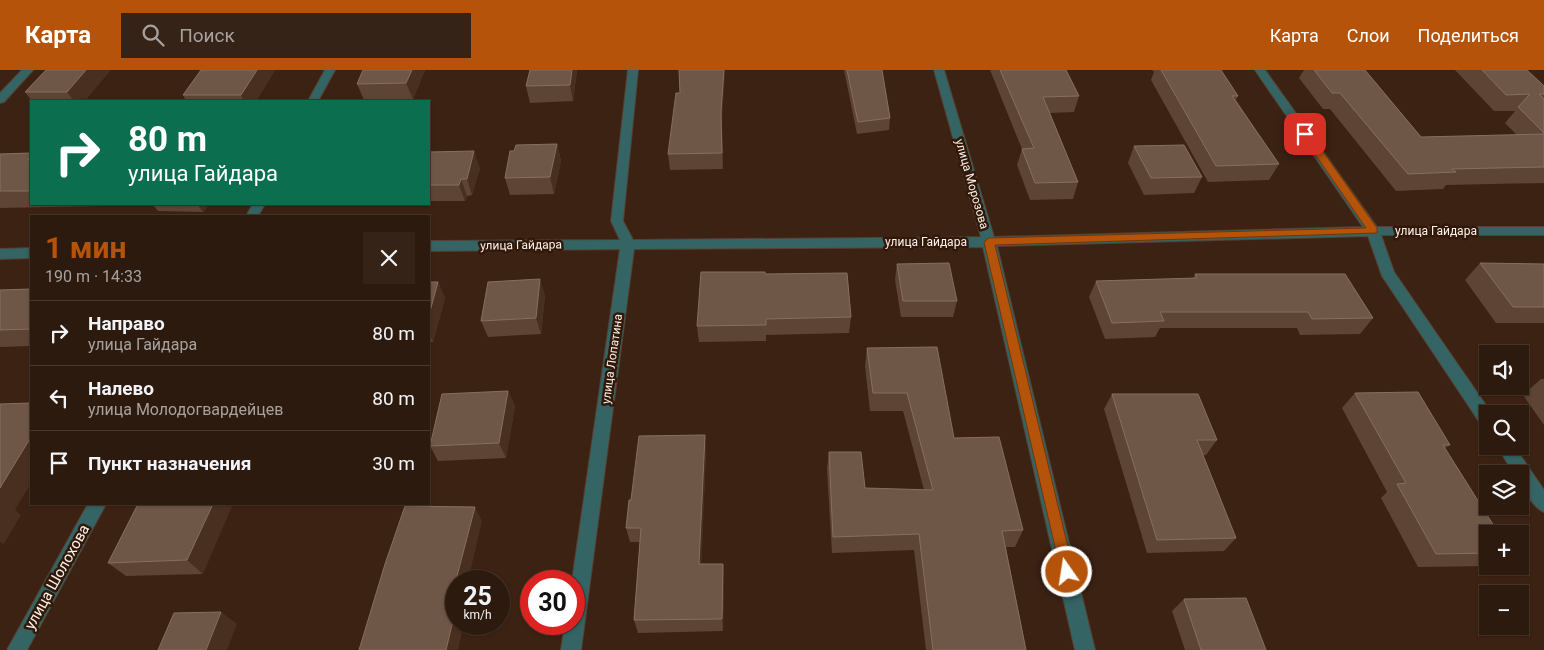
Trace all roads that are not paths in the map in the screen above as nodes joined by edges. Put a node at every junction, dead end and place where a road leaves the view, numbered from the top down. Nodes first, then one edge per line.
1 (28, 70) edge
2 (330, 70) edge
3 (633, 70) edge
4 (939, 70) edge
5 (1260, 70) edge
6 (0, 100) edge
7 (315, 100) edge
8 (1374, 231) junction
9 (1544, 231) edge
10 (989, 242) junction
11 (628, 243) junction
12 (430, 246) edge
13 (30, 253) edge
14 (0, 254) edge
15 (1479, 408) edge
16 (1511, 455) edge
17 (1544, 504) edge
18 (96, 505) edge
19 (17, 650) edge
20 (571, 650) edge
21 (1086, 650) edge

1 - 6 street
2 - 7 street
3 - 11 street
4 - 10 street, улица Морозова
5 - 8 street
8 - 9 street, улица Гайдара
8 - 10 street, улица Гайдара
8 - 15 street
10 - 11 street, улица Гайдара
10 - 21 street, улица Морозова
11 - 12 street, улица Гайдара
11 - 20 street, улица Лопатина
13 - 14 street
16 - 17 street
18 - 19 street, улица Шолохова

